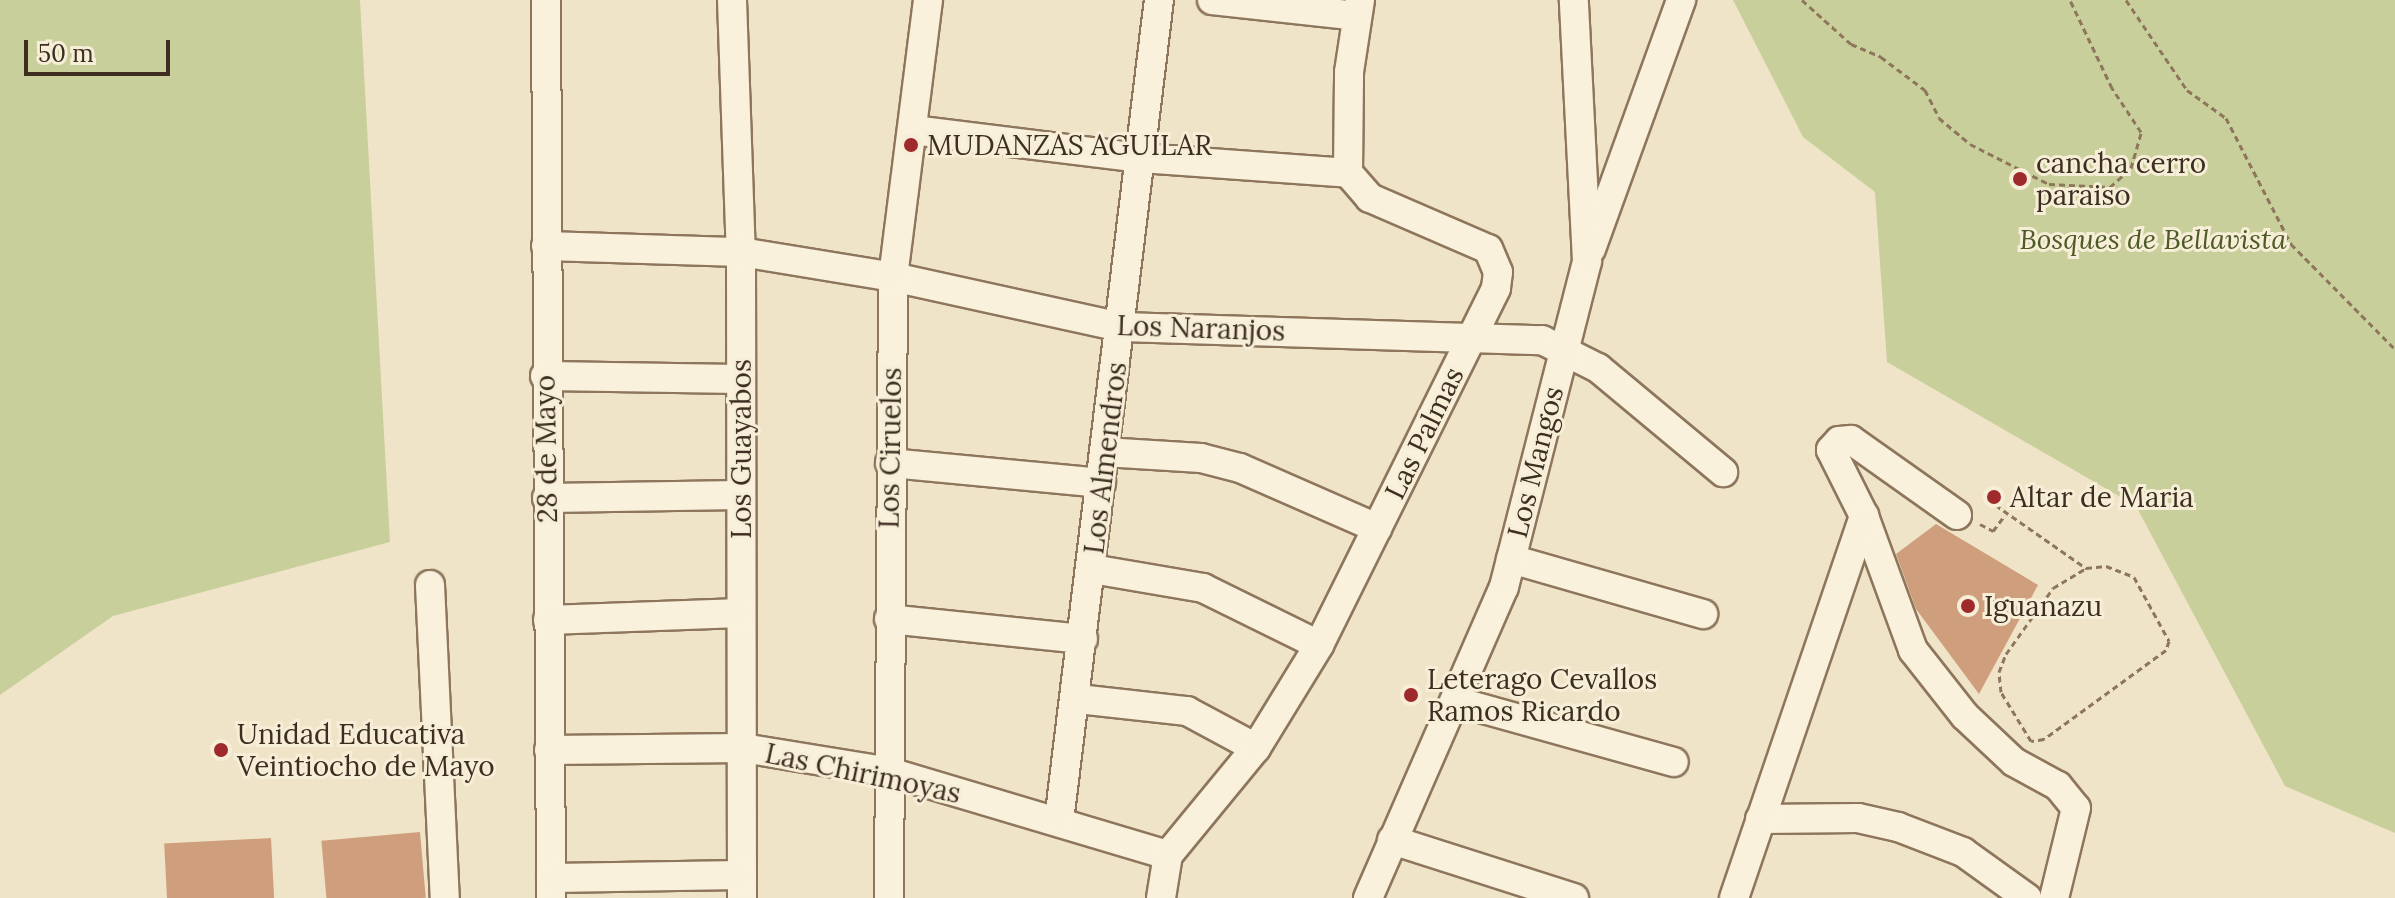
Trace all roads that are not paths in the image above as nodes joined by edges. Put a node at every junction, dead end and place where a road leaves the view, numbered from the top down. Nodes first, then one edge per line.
1 (546, 0) edge
2 (732, 0) edge
3 (928, 0) edge
4 (1159, 0) edge
5 (1212, 0) edge
6 (1574, 0) edge
7 (1681, 0) edge
8 (1358, 8) edge
9 (913, 130) junction
10 (1141, 158) junction
11 (1348, 173) junction
12 (546, 246) junction
13 (741, 252) junction
14 (1587, 261) junction
15 (893, 277) junction
16 (1121, 327) junction
17 (1471, 336) junction
18 (1564, 349) junction
19 (545, 376) junction
20 (741, 379) junction
21 (1104, 452) junction
22 (890, 463) junction
23 (1723, 472) dead end
24 (1101, 483) junction
25 (741, 495) junction
26 (547, 498) junction
27 (1957, 515) road end
28 (1864, 516) junction
29 (1377, 528) junction
30 (1511, 559) junction
31 (1092, 569) junction
32 (430, 585) dead end
33 (741, 613) junction
34 (1703, 614) dead end
35 (889, 619) junction
36 (548, 620) junction
37 (1083, 639) junction
38 (1319, 645) junction
39 (1078, 699) junction
40 (1455, 701) junction
41 (743, 748) junction
42 (1256, 748) junction
43 (549, 750) junction
44 (1674, 762) dead end
45 (889, 772) junction
46 (1760, 819) junction
47 (1059, 821) junction
48 (1392, 840) junction
49 (1168, 855) junction
50 (742, 887) edge
51 (551, 888) edge
52 (445, 898) edge
53 (889, 898) edge
54 (1161, 898) edge
55 (1368, 898) edge
56 (1574, 898) edge
57 (1734, 898) edge
58 (2027, 898) edge
59 (2054, 898) edge

1 - 12 street, 28 de Mayo
2 - 13 street, Los Guayabos
3 - 9 street, Los Ciruelos
4 - 10 street, Los Almendros
5 - 8 street
6 - 14 street, Los Mangos
7 - 14 street
8 - 11 street
9 - 10 street
9 - 15 street, Los Ciruelos
10 - 11 street
10 - 16 street, Los Almendros
11 - 17 street, Las Palmas
12 - 13 street, Los Naranjos
12 - 19 street, 28 de Mayo
13 - 15 street, Los Naranjos
13 - 20 street, Los Guayabos
14 - 18 street, Los Mangos
15 - 16 street, Los Naranjos
15 - 22 street, Los Ciruelos
16 - 17 street, Los Naranjos
16 - 21 street, Los Almendros
17 - 18 street, Los Naranjos
17 - 29 street, Las Palmas
18 - 23 street, Los Naranjos
18 - 30 street, Los Mangos
19 - 20 street
19 - 26 street, 28 de Mayo
20 - 25 street, Los Guayabos
21 - 24 street, Los Almendros
21 - 29 street
22 - 24 street
22 - 35 street, Los Ciruelos
24 - 31 street, Los Almendros
25 - 26 street
25 - 33 street, Los Guayabos
26 - 36 street, 28 de Mayo
27 - 28 street
28 - 46 street
28 - 59 street
29 - 38 street, Las Palmas
30 - 34 street
30 - 40 street, Los Mangos
31 - 37 street, Los Almendros
31 - 38 street
32 - 52 street
33 - 36 street
33 - 41 street, Los Guayabos
35 - 37 street
35 - 45 street, Los Ciruelos
36 - 43 street, 28 de Mayo
37 - 39 street, Los Almendros
38 - 42 street, Las Palmas
39 - 42 street
39 - 47 street, Los Almendros
40 - 44 street
40 - 48 street, Los Mangos
41 - 43 street, Las Chirimoyas
41 - 45 street, Las Chirimoyas
41 - 50 street, Los Guayabos
42 - 49 street, Las Palmas
43 - 51 street, 28 de Mayo
45 - 47 street, Las Chirimoyas
45 - 53 street, Los Ciruelos
46 - 57 street
46 - 58 street
47 - 49 street, Las Chirimoyas
48 - 55 street, Los Mangos
48 - 56 street
49 - 54 street
50 - 51 street

